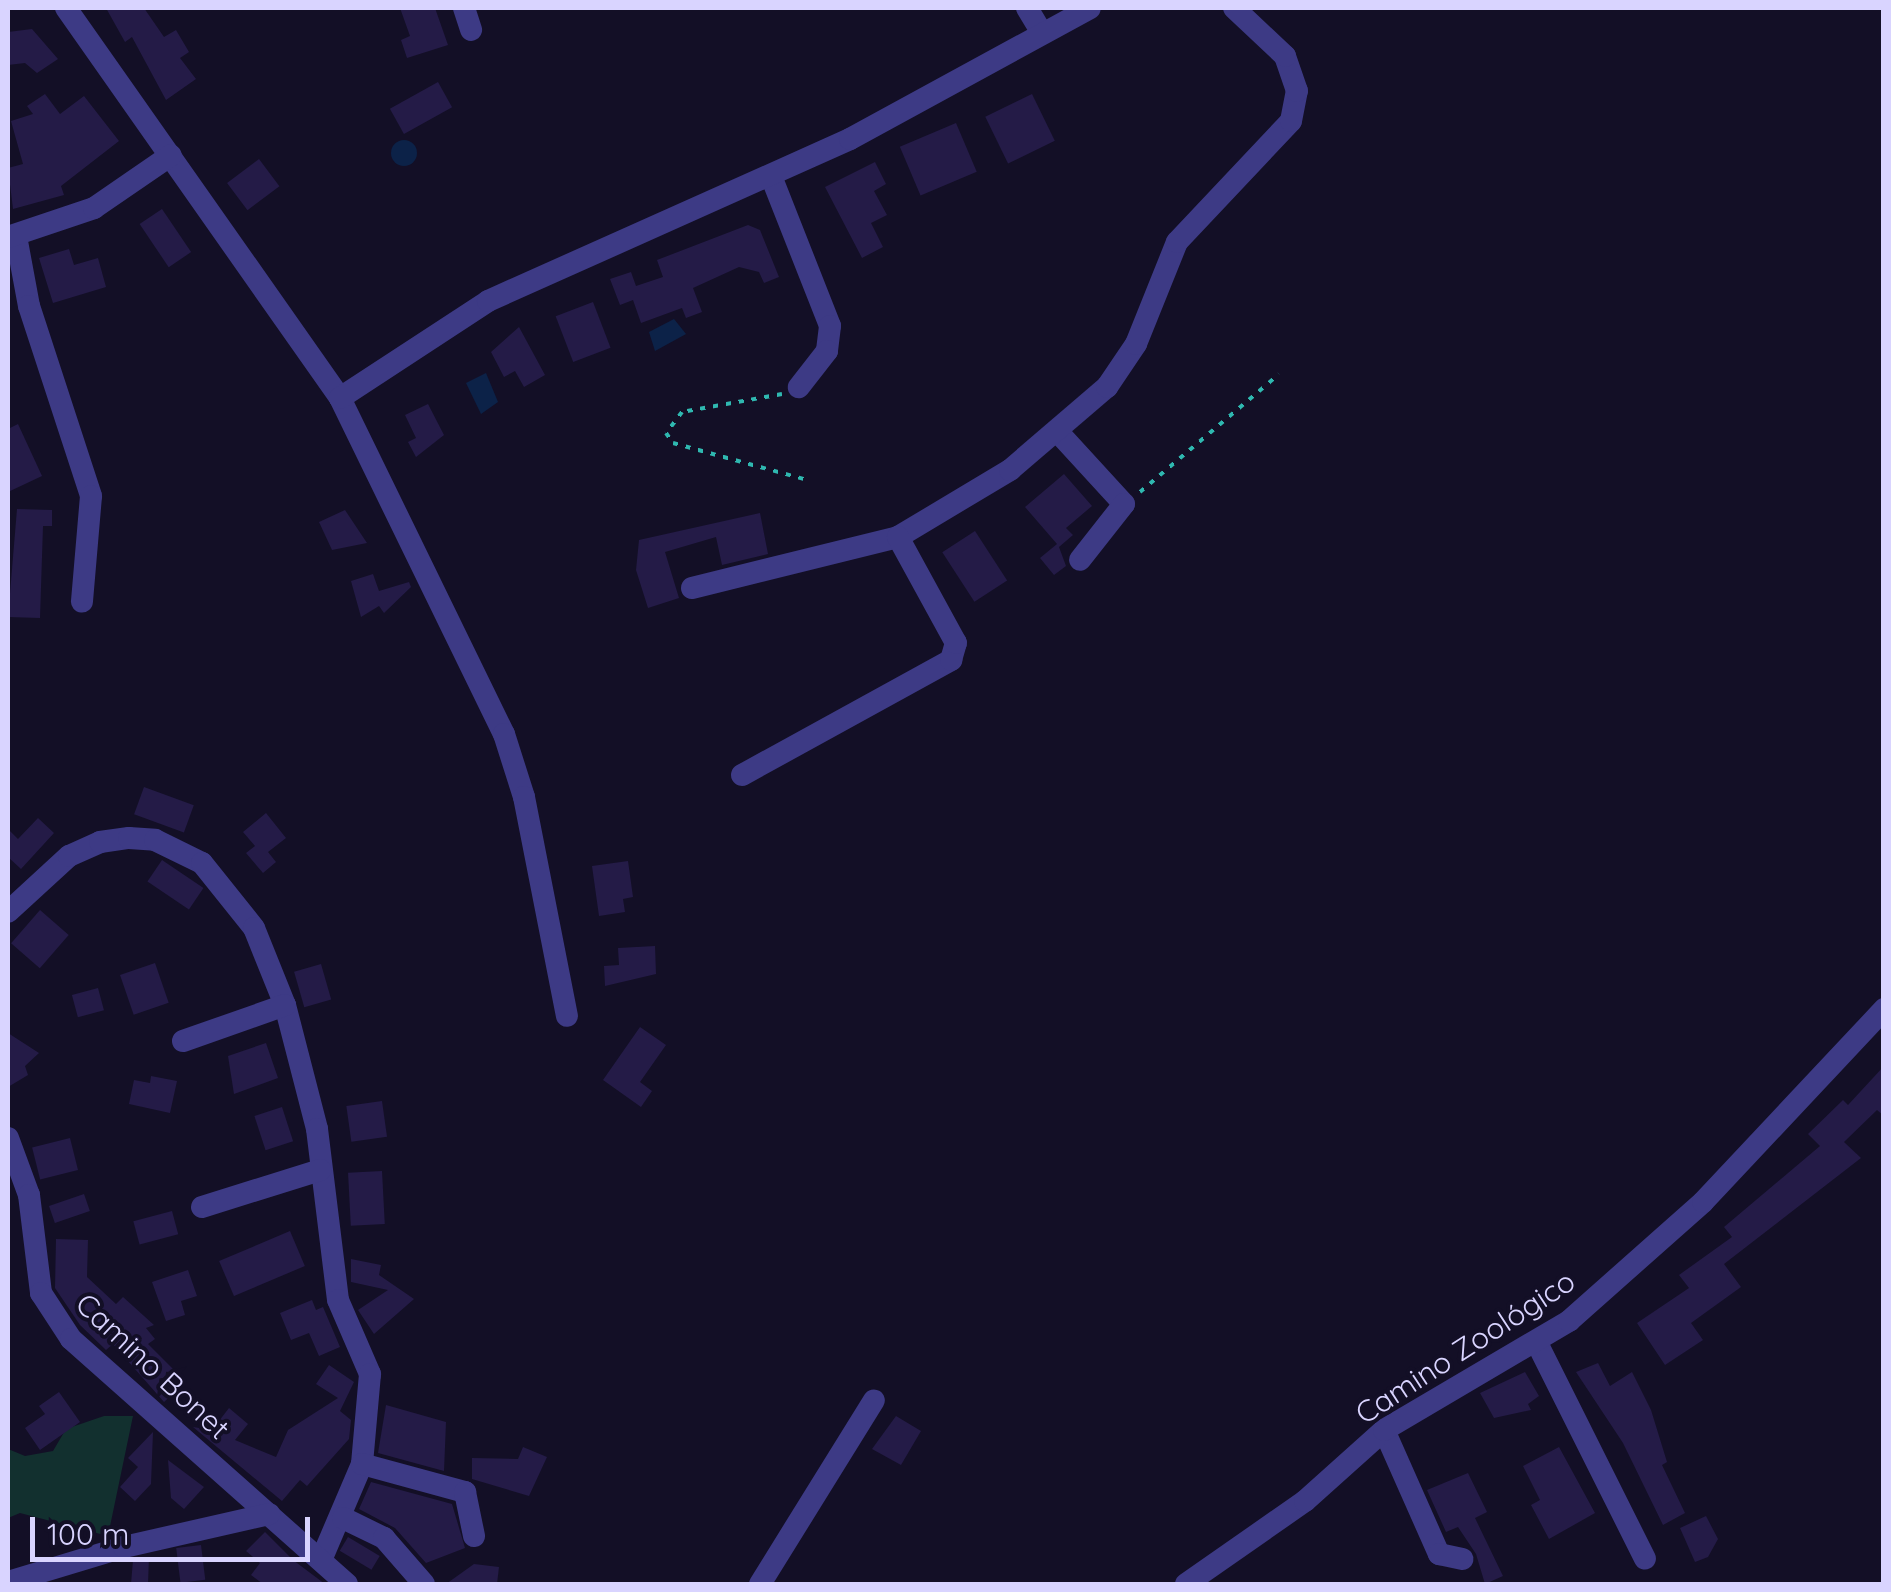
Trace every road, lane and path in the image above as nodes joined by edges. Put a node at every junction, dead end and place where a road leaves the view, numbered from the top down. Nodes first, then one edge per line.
1 (66, 8) edge
2 (1027, 8) edge
3 (1090, 8) edge
4 (1234, 8) edge
5 (1042, 33) junction
6 (171, 156) junction
7 (771, 176) junction
8 (12, 236) edge
9 (1279, 374) dead end
10 (799, 388) joint
11 (340, 398) junction
12 (1057, 430) junction
13 (807, 480) dead end
14 (1124, 504) junction
15 (898, 537) junction
16 (1080, 560) dead end
17 (692, 588) dead end
18 (82, 602) dead end
19 (742, 775) dead end
20 (8, 912) edge
21 (285, 1006) junction
22 (567, 1016) dead end
23 (1879, 1021) edge
24 (183, 1041) dead end
25 (8, 1138) edge
26 (320, 1170) junction
27 (202, 1207) dead end
28 (1537, 1343) junction
29 (874, 1400) dead end
30 (1384, 1430) junction
31 (362, 1464) junction
32 (269, 1514) junction
33 (343, 1518) junction
34 (474, 1536) dead end
35 (322, 1558) junction
36 (1462, 1558) dead end
37 (1646, 1560) dead end
38 (8, 1582) edge
39 (347, 1584) edge
40 (424, 1584) edge
41 (760, 1584) edge
42 (1186, 1584) edge

1 - 6 street
2 - 5 street
3 - 5 street
4 - 12 street
5 - 7 street
6 - 8 street
6 - 11 street
7 - 10 street
7 - 11 street
8 - 18 street
9 - 14 path
10 - 13 path
11 - 22 street
12 - 14 street
12 - 15 street
14 - 16 street
15 - 17 street
15 - 19 street
20 - 21 street
21 - 24 street
21 - 26 street
23 - 28 street, Camino Zoológico
25 - 32 street, Camino Bonet
26 - 27 street
26 - 31 street
28 - 30 street, Camino Zoológico
28 - 37 street
29 - 41 street
30 - 36 street
30 - 42 street, Camino Zoológico
31 - 33 street
31 - 34 street
32 - 35 street, Camino Bonet
32 - 38 street
33 - 35 street
33 - 40 street
35 - 39 street, Camino Bonet

